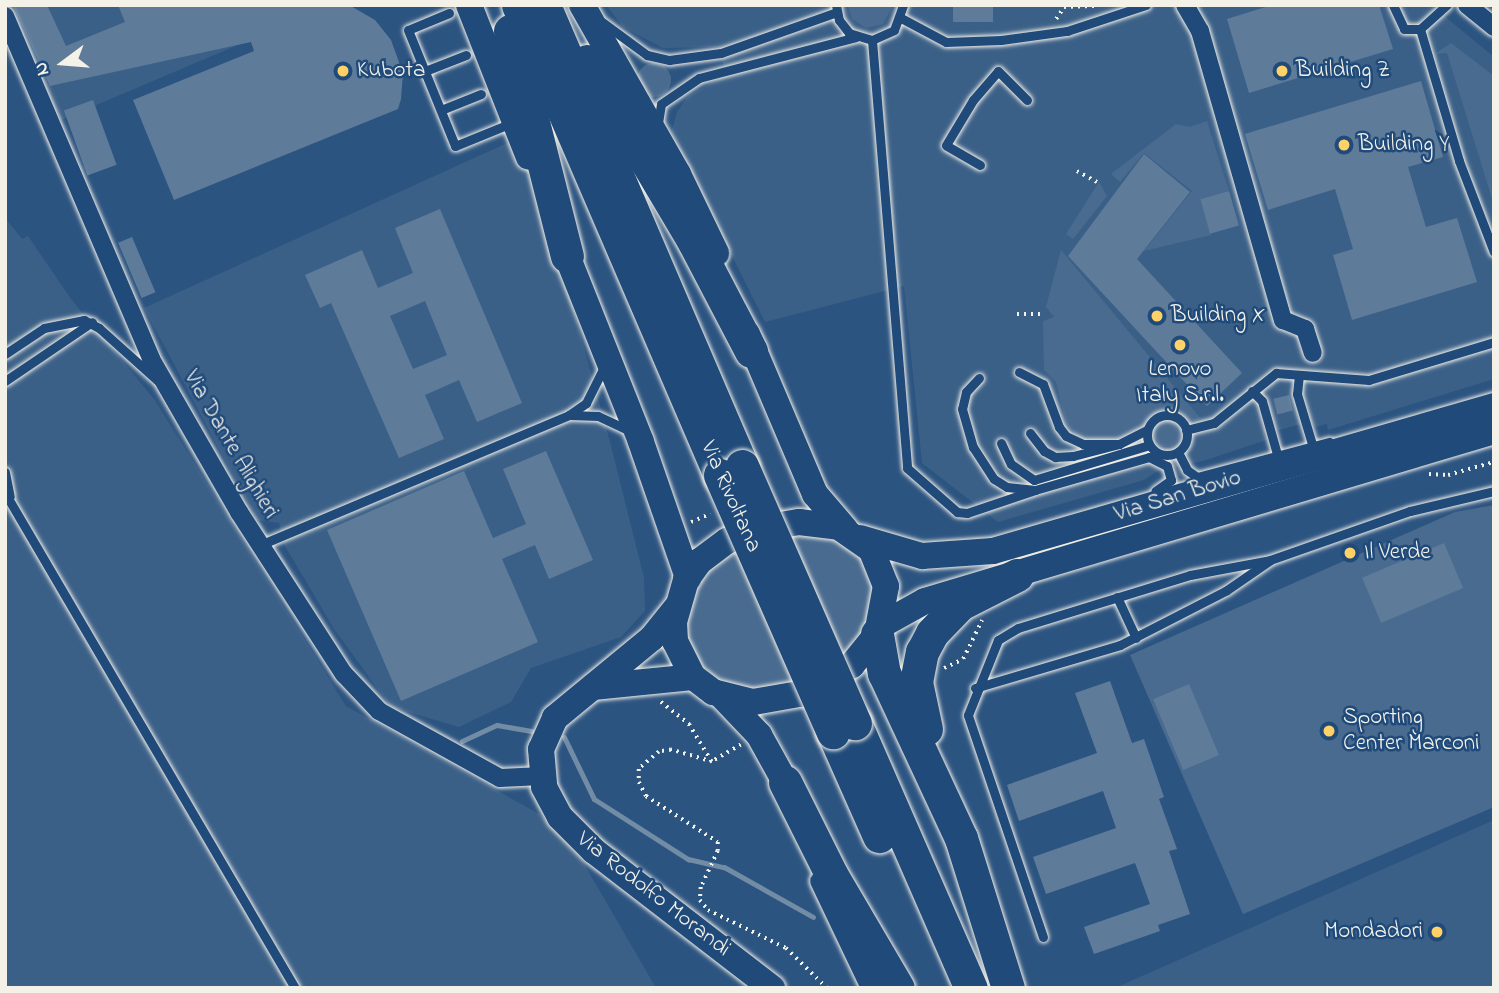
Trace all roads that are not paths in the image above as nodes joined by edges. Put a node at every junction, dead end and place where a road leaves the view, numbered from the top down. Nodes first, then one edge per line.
1 (502, 5) edge
2 (518, 5) edge
3 (544, 5) edge
4 (903, 5) edge
5 (1146, 5) edge
6 (1185, 5) edge
7 (1393, 5) edge
8 (1447, 5) edge
9 (1467, 5) edge
10 (575, 7) edge
11 (836, 8) edge
12 (459, 9) edge
13 (5, 16) edge
14 (901, 18) junction
15 (1494, 27) edge
16 (1420, 29) junction
17 (856, 37) junction
18 (872, 40) junction
19 (466, 55) dead end
20 (425, 71) junction
21 (481, 94) dead end
22 (1027, 100) dead end
23 (441, 110) junction
24 (516, 122) junction
25 (659, 142) junction
26 (980, 165) dead end
27 (1494, 252) edge
28 (567, 256) junction
29 (92, 323) junction
30 (1494, 342) edge
31 (751, 351) junction
32 (1314, 353) dead end
33 (5, 354) edge
34 (606, 359) junction
35 (1019, 372) dead end
36 (1299, 375) junction
37 (979, 378) dead end
38 (5, 381) edge
39 (168, 389) junction
40 (1252, 391) junction
41 (1494, 394) edge
42 (1494, 406) edge
43 (569, 415) junction
44 (1147, 430) junction
45 (1186, 430) junction
46 (1030, 433) dead end
47 (1383, 435) junction
48 (1487, 439) edge
49 (641, 442) junction
50 (1001, 443) dead end
51 (1119, 444) junction
52 (1312, 444) junction
53 (1149, 445) junction
54 (1178, 452) junction
55 (1277, 454) junction
56 (731, 471) junction
57 (5, 472) edge
58 (1035, 490) junction
59 (1494, 491) edge
60 (5, 494) edge
61 (12, 506) junction
62 (1118, 515) junction
63 (853, 534) junction
64 (260, 545) junction
65 (1270, 560) junction
66 (1017, 575) junction
67 (688, 578) junction
68 (1117, 597) junction
69 (677, 607) junction
70 (879, 630) junction
71 (1136, 638) junction
72 (693, 677) junction
73 (591, 688) junction
74 (975, 688) junction
75 (721, 695) junction
76 (844, 727) junction
77 (542, 776) junction
78 (785, 782) junction
79 (949, 809) junction
80 (1043, 937) dead end
81 (295, 988) edge
82 (772, 988) edge
83 (870, 988) edge
84 (898, 988) edge
85 (946, 988) edge
86 (971, 988) edge
87 (1008, 988) edge

1 - 28 highway
2 - 56 highway, Via Rivoltana
3 - 56 highway, Via Rivoltana
4 - 14 lane
5 - 14 lane
6 - 32 street
7 - 16 lane
8 - 16 lane
9 - 15 street
10 - 11 lane
10 - 25 main road
10 - 31 highway
11 - 17 lane
12 - 20 lane
12 - 24 main road
13 - 39 street, Via Dante Alighieri
14 - 18 lane
16 - 27 lane
17 - 18 lane
17 - 25 lane
18 - 58 lane
19 - 20 lane
20 - 23 lane
21 - 23 lane
22 - 26 lane
23 - 24 lane
24 - 28 main road
25 - 31 main road
28 - 34 main road
29 - 33 lane
29 - 38 lane
29 - 39 lane
30 - 36 lane
31 - 63 main road
34 - 43 lane
34 - 49 main road
35 - 51 lane
36 - 40 lane
36 - 52 lane
37 - 58 lane
39 - 64 street, Via Dante Alighieri
40 - 45 lane
40 - 55 lane
41 - 47 main road
42 - 47 main road, Via San Bovio
43 - 49 lane
43 - 64 lane
44 - 45 lane
44 - 51 lane
44 - 53 lane
45 - 54 lane
46 - 51 lane
47 - 52 lane
47 - 62 main road, Via San Bovio
48 - 66 main road, Via San Bovio
49 - 67 main road
50 - 53 lane
52 - 55 lane
53 - 54 lane
54 - 55 lane
56 - 76 highway, Via Rivoltana, bridge
57 - 61 lane
58 - 62 lane
59 - 65 lane
60 - 61 lane
61 - 81 lane
62 - 63 main road, Via San Bovio
63 - 67 main road
63 - 70 main road
64 - 77 street, Via Dante Alighieri
65 - 68 lane
65 - 71 lane
66 - 70 main road, Via San Bovio
66 - 79 highway
67 - 69 main road
68 - 71 lane
68 - 74 lane
69 - 72 main road
69 - 73 main road, Via Rodolfo Morandi
70 - 75 main road
70 - 79 highway
71 - 74 lane
72 - 73 main road
72 - 75 main road
73 - 77 main road, Via Rodolfo Morandi
74 - 80 lane
75 - 78 main road
76 - 85 highway, Via Rivoltana
76 - 86 highway, Via Rivoltana
77 - 82 main road, Via Rodolfo Morandi
78 - 83 street
78 - 84 highway
79 - 87 highway

